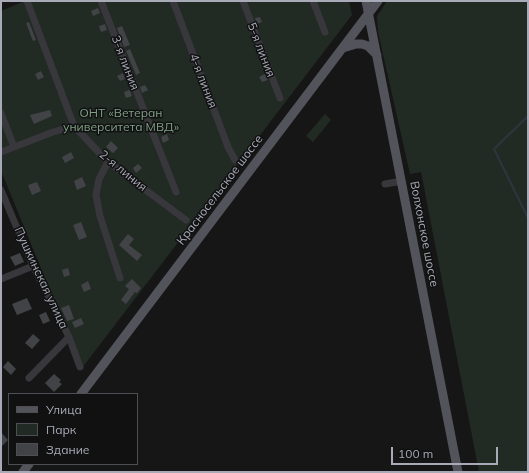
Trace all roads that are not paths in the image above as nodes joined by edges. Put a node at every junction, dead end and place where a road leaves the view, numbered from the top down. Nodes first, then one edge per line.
1 (27, 1) edge
2 (101, 1) edge
3 (173, 1) edge
4 (243, 1) edge
5 (313, 1) edge
6 (366, 1) edge
7 (378, 1) edge
8 (369, 14) junction
9 (325, 32) dead end
10 (343, 48) junction
11 (377, 55) junction
12 (280, 98) dead end
13 (1, 112) edge
14 (74, 126) junction
15 (14, 147) junction
16 (1, 152) edge
17 (236, 160) dead end
18 (108, 162) junction
19 (402, 182) junction
20 (384, 184) dead end
21 (1, 190) edge
22 (176, 192) dead end
23 (186, 220) dead end
24 (33, 266) junction
25 (120, 278) dead end
26 (1, 279) edge
27 (69, 337) junction
28 (80, 367) dead end
29 (29, 378) dead end
30 (83, 393) edge
31 (458, 472) edge

1 - 14 street, 2-я линия
2 - 22 street, 3-я линия
3 - 17 street, 4-я линия
4 - 12 street, 5-я линия
5 - 9 street
6 - 8 main road, Волхонское шоссе
7 - 8 main road, Красносельское шоссе
8 - 10 main road, Красносельское шоссе
8 - 11 main road, Волхонское шоссе
10 - 11 main road
10 - 30 main road, Красносельское шоссе
11 - 19 main road, Волхонское шоссе
13 - 15 street
14 - 15 street
14 - 18 street, 2-я линия
15 - 16 street
18 - 23 street, 2-я линия
18 - 25 street
19 - 20 street
19 - 31 main road, Волхонское шоссе
21 - 24 street, Пушкинская улица
24 - 26 street
24 - 27 street, Пушкинская улица
27 - 28 street, Пушкинская улица
27 - 29 street

